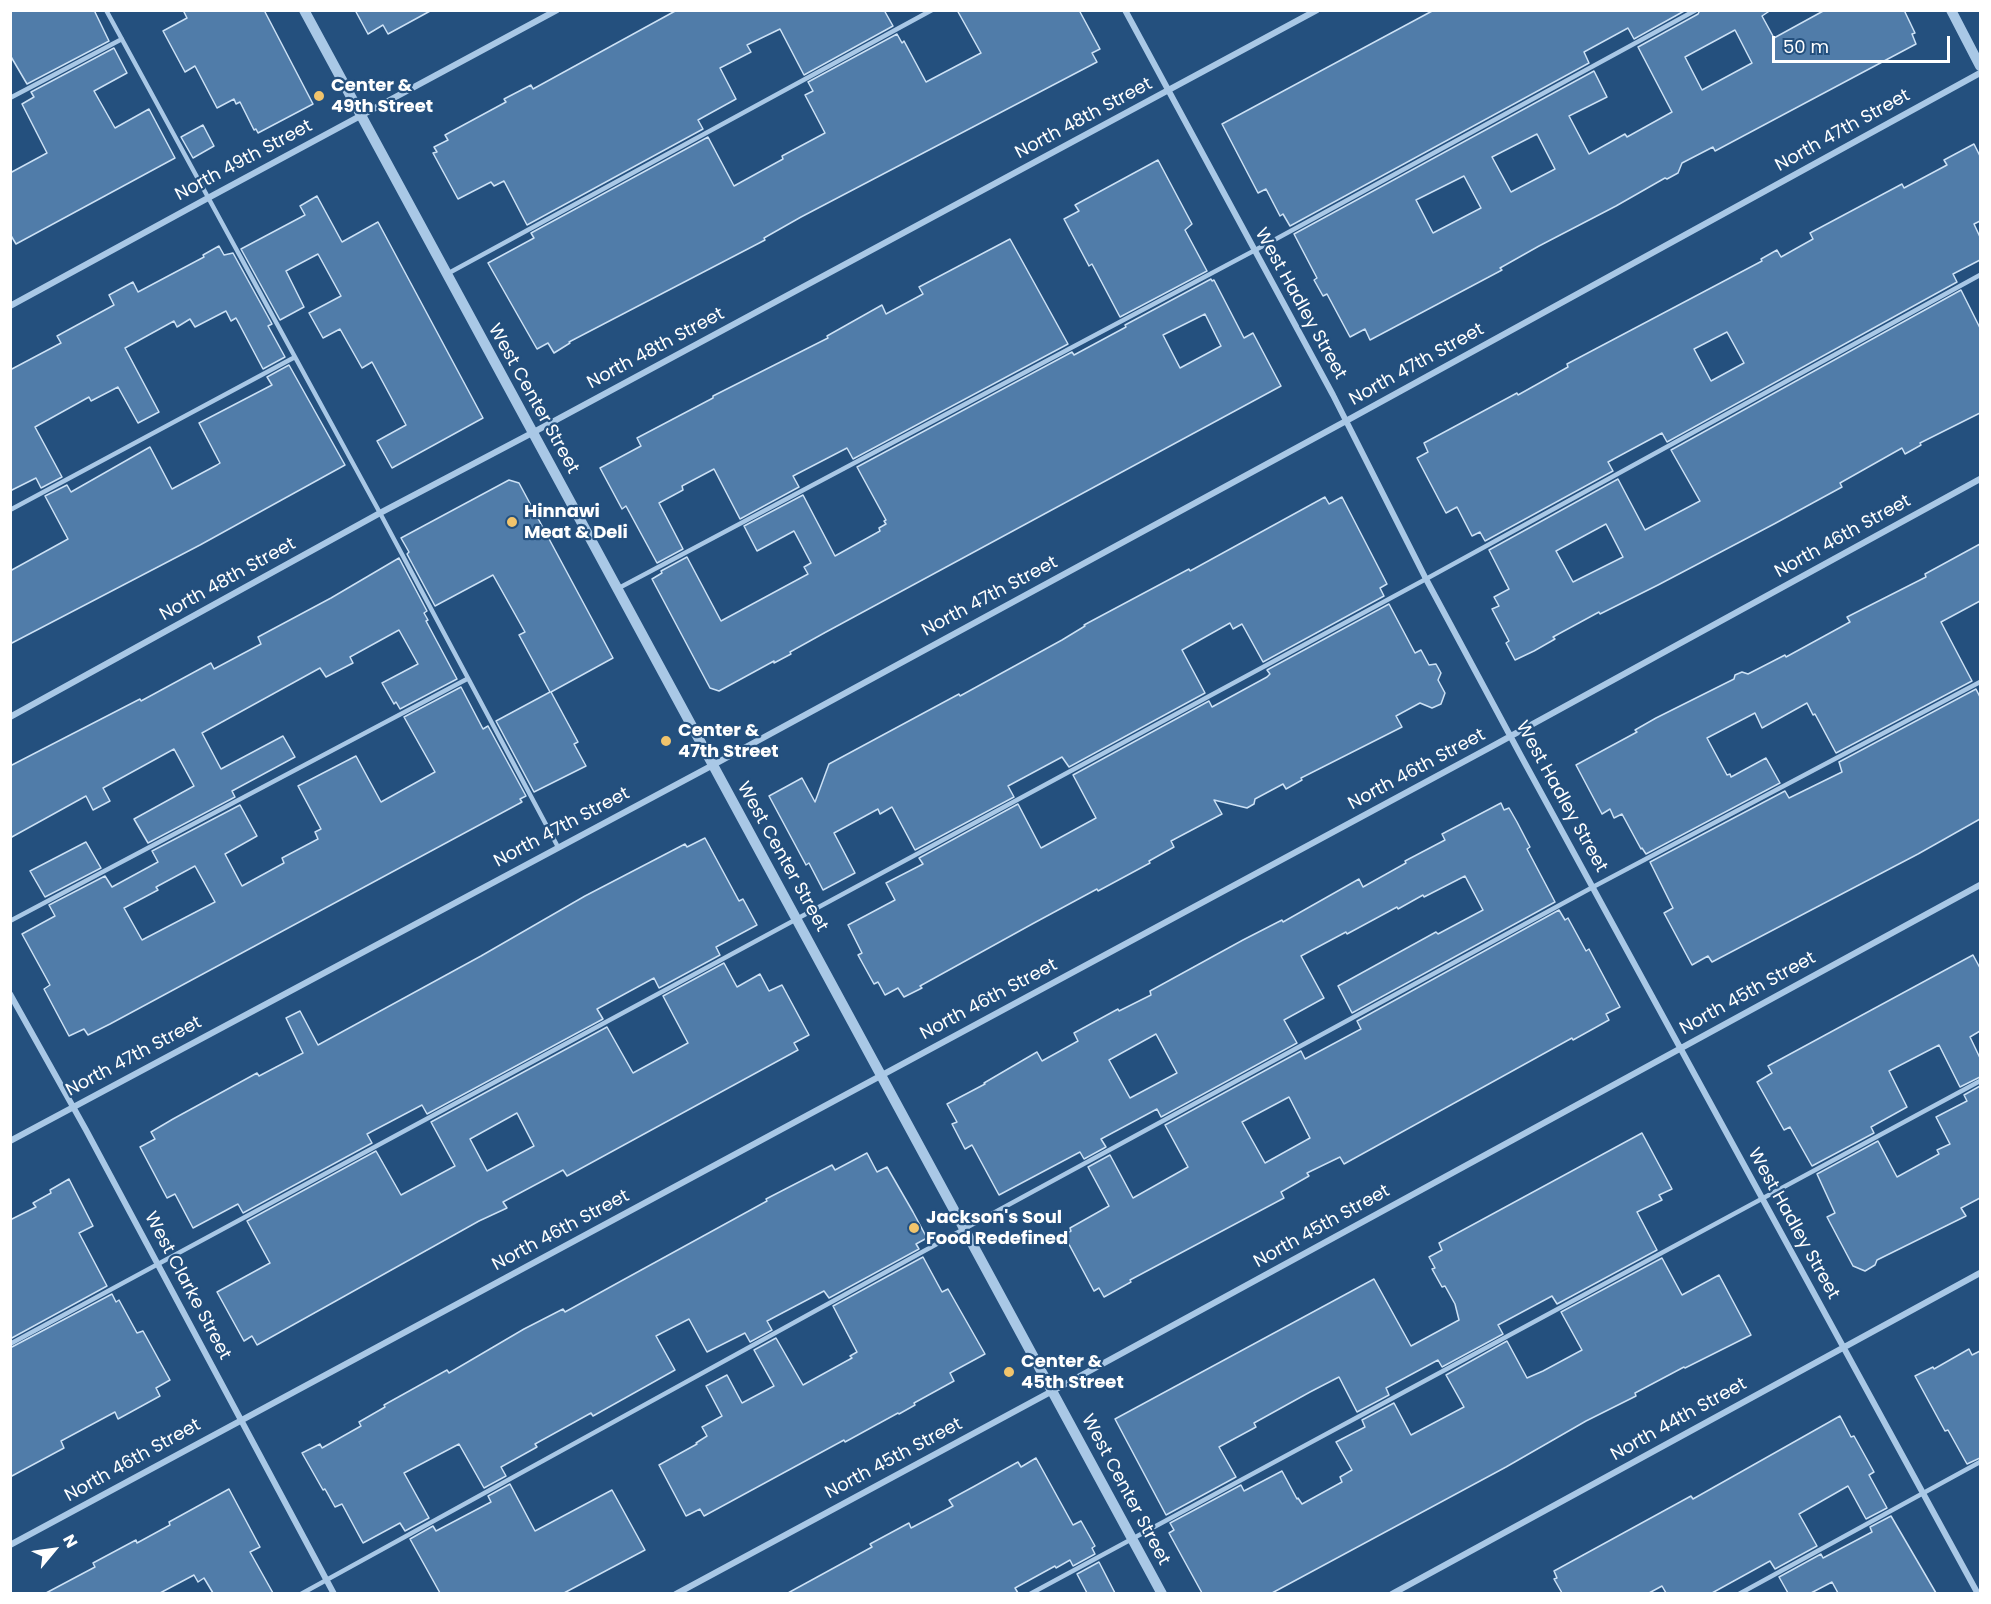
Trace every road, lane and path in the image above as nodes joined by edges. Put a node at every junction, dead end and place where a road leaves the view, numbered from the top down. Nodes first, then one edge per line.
1 (106, 10) edge
2 (304, 10) edge
3 (557, 10) edge
4 (932, 10) edge
5 (1125, 10) edge
6 (1317, 10) edge
7 (1696, 10) edge
8 (1951, 10) edge
9 (122, 39) junction
10 (1980, 66) edge
11 (1980, 73) edge
12 (1168, 91) junction
13 (10, 98) edge
14 (360, 116) junction
15 (208, 198) junction
16 (1254, 250) junction
17 (1980, 274) edge
18 (446, 275) junction
19 (10, 306) edge
20 (295, 357) junction
21 (1346, 421) junction
22 (532, 433) junction
23 (1980, 479) edge
24 (10, 510) edge
25 (380, 513) junction
26 (1426, 579) junction
27 (617, 589) junction
28 (467, 679) junction
29 (1980, 682) edge
30 (10, 717) edge
31 (1510, 736) junction
32 (712, 765) junction
33 (558, 847) junction
34 (1980, 885) edge
35 (1593, 887) junction
36 (796, 919) junction
37 (10, 921) edge
38 (10, 994) edge
39 (1681, 1048) junction
40 (881, 1075) junction
41 (1980, 1081) edge
42 (73, 1106) junction
43 (10, 1141) edge
44 (1762, 1197) junction
45 (964, 1229) junction
46 (158, 1264) junction
47 (1980, 1273) edge
48 (10, 1344) edge
49 (1843, 1347) junction
50 (1052, 1391) junction
51 (242, 1420) junction
52 (1980, 1462) edge
53 (1923, 1493) junction
54 (1131, 1537) junction
55 (10, 1545) edge
56 (326, 1579) junction
57 (301, 1593) edge
58 (334, 1593) edge
59 (676, 1593) edge
60 (1030, 1593) edge
61 (1162, 1593) edge
62 (1392, 1593) edge
63 (1739, 1593) edge
64 (1977, 1593) edge

1 - 9 lane
2 - 14 street, West Center Street
3 - 14 street, North 49th Street
4 - 18 lane
5 - 12 street, West Hadley Street
6 - 12 street, North 48th Street
7 - 16 lane
8 - 10 street
9 - 13 lane
9 - 15 lane
11 - 21 street, North 47th Street
12 - 16 street, West Hadley Street
12 - 22 street, North 48th Street
14 - 15 street, North 49th Street
14 - 18 street, West Center Street
15 - 19 street, North 49th Street
15 - 20 lane
16 - 21 street, West Hadley Street
16 - 27 lane
17 - 26 lane
18 - 22 street, West Center Street
20 - 24 lane
20 - 25 lane
21 - 26 street, West Hadley Street
21 - 32 street, North 47th Street
22 - 25 street, North 48th Street
22 - 27 street, West Center Street
23 - 31 street, North 46th Street
25 - 28 lane
25 - 30 street, North 48th Street
26 - 31 street, West Hadley Street
26 - 36 lane
27 - 32 street, West Center Street
28 - 33 lane
28 - 37 lane
29 - 35 lane
31 - 35 street, West Hadley Street
31 - 40 street, North 46th Street
32 - 33 street, North 47th Street
32 - 36 street, West Center Street
33 - 42 street, North 47th Street
34 - 39 street, North 45th Street
35 - 39 street, West Hadley Street
35 - 45 lane
36 - 40 street, West Center Street
36 - 46 lane
38 - 42 street, West Clarke Street
39 - 44 street, West Hadley Street
39 - 50 street, North 45th Street
40 - 45 street, West Center Street
40 - 51 street, North 46th Street
41 - 44 lane
42 - 43 street, North 47th Street
42 - 46 street, West Clarke Street
44 - 49 street, West Hadley Street
44 - 54 lane
45 - 50 street, West Center Street
45 - 56 lane
46 - 48 lane
46 - 51 street, West Clarke Street
47 - 49 street, North 44th Street
49 - 53 street, West Hadley Street
49 - 62 street, North 44th Street
50 - 54 street, West Center Street
50 - 59 street, North 45th Street
51 - 55 street, North 46th Street
51 - 56 street, West Clarke Street
52 - 53 lane
53 - 63 lane
53 - 64 street, West Hadley Street
54 - 60 lane
54 - 61 street, West Center Street
56 - 57 lane
56 - 58 street, West Clarke Street

